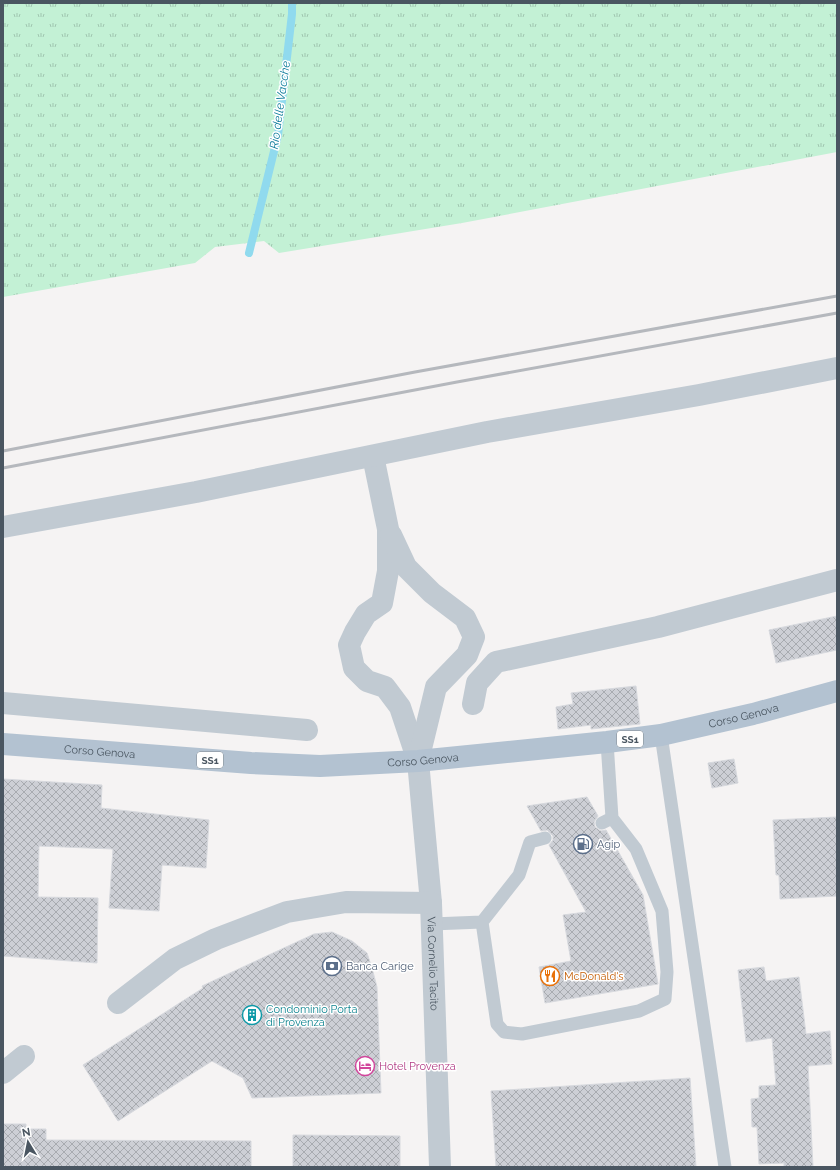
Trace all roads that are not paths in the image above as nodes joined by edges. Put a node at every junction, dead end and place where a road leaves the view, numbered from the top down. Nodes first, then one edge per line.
1 (837, 368) edge
2 (373, 456) junction
3 (3, 527) edge
4 (388, 529) junction
5 (837, 580) edge
6 (837, 691) edge
7 (3, 703) edge
8 (473, 704) dead end
9 (307, 730) dead end
10 (661, 735) junction
11 (606, 742) junction
12 (3, 744) edge
13 (418, 761) junction
14 (545, 838) dead end
15 (431, 903) junction
16 (482, 922) junction
17 (432, 924) junction
18 (118, 1003) dead end
19 (24, 1056) dead end
20 (3, 1073) edge
21 (440, 1167) edge
22 (725, 1167) edge

1 - 2 street
2 - 3 street
2 - 4 street
4 - 13 street
4 - 13 street
5 - 8 street
6 - 10 main road, Corso Genova / SS1
7 - 9 street
10 - 11 main road, Corso Genova / SS1
10 - 22 lane
11 - 13 main road, Corso Genova / SS1
11 - 16 lane
12 - 13 main road, Corso Genova / SS1
13 - 15 street, Via Cornelio Tacito
14 - 16 lane
15 - 17 street, Via Cornelio Tacito
15 - 18 street
16 - 17 lane
17 - 21 street, Via Cornelio Tacito
19 - 20 street

